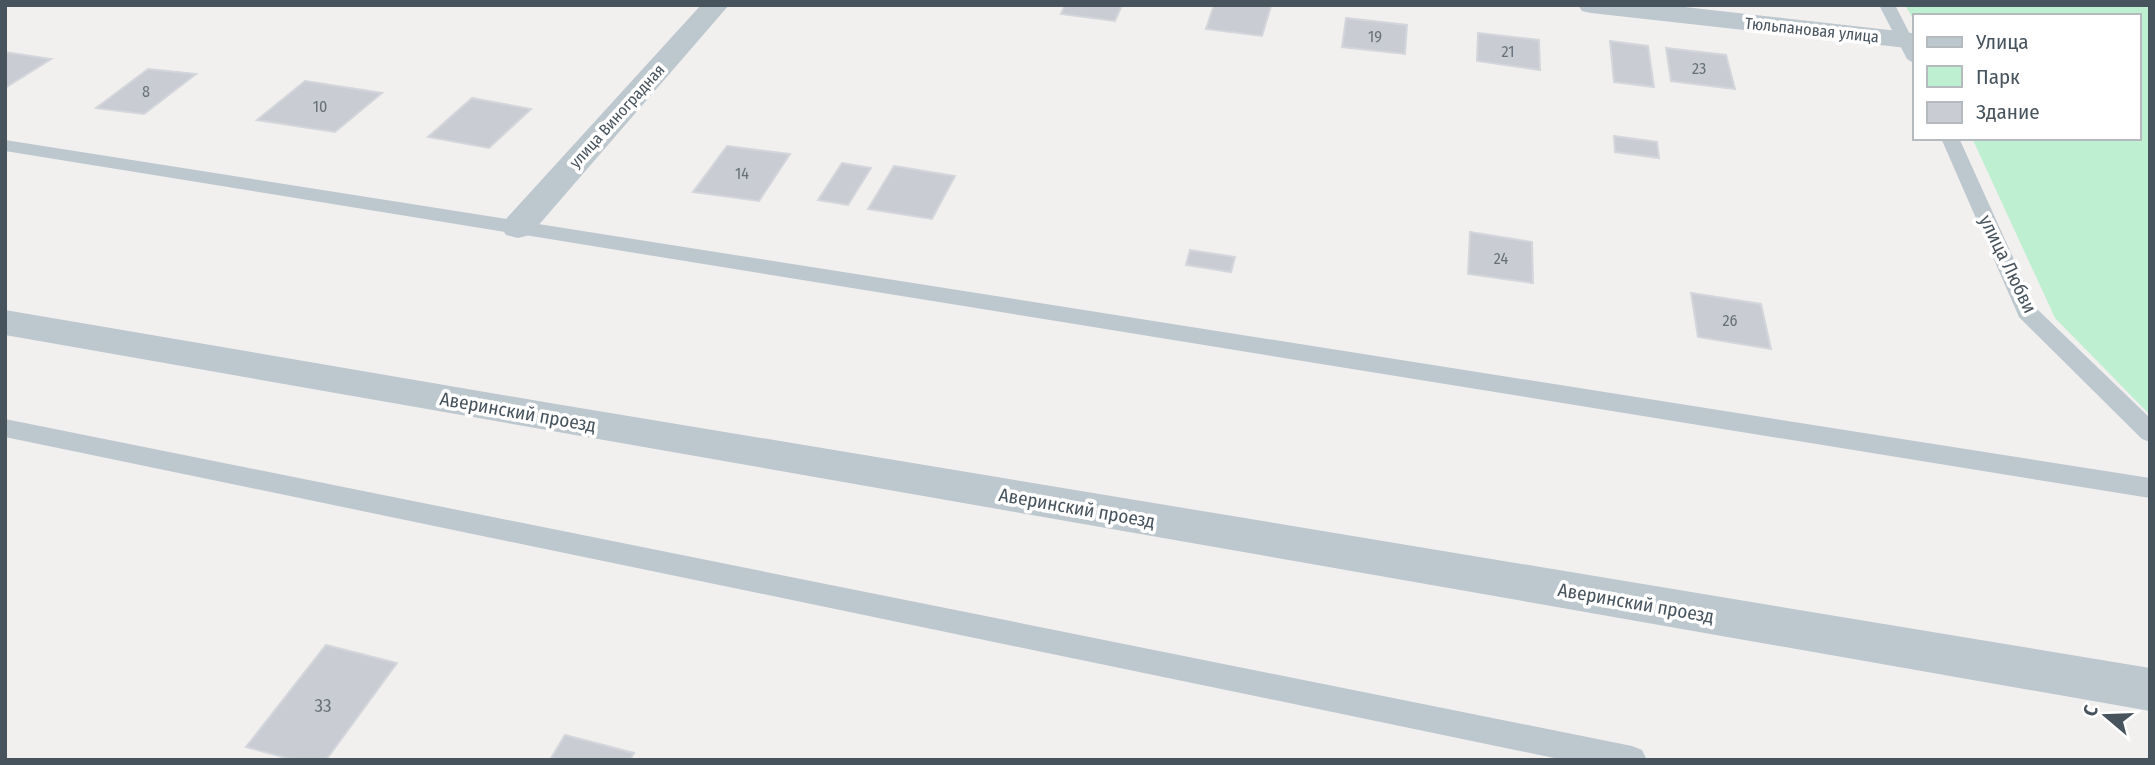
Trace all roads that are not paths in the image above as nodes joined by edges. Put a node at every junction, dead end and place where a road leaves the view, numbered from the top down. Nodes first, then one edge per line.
1 (716, 5) edge
2 (1591, 5) edge
3 (1888, 5) edge
4 (1911, 50) edge
5 (1951, 140) edge
6 (5, 145) edge
7 (518, 227) junction
8 (5, 322) edge
9 (5, 428) edge
10 (2150, 433) edge
11 (2150, 488) edge
12 (2150, 690) edge
13 (1632, 760) edge

1 - 7 street, улица Виноградная
2 - 4 street, Тюльпановая улица
3 - 4 lane
5 - 10 lane, улица Любви
6 - 7 lane
7 - 11 lane
8 - 12 street, Аверинский проезд
9 - 13 lane

